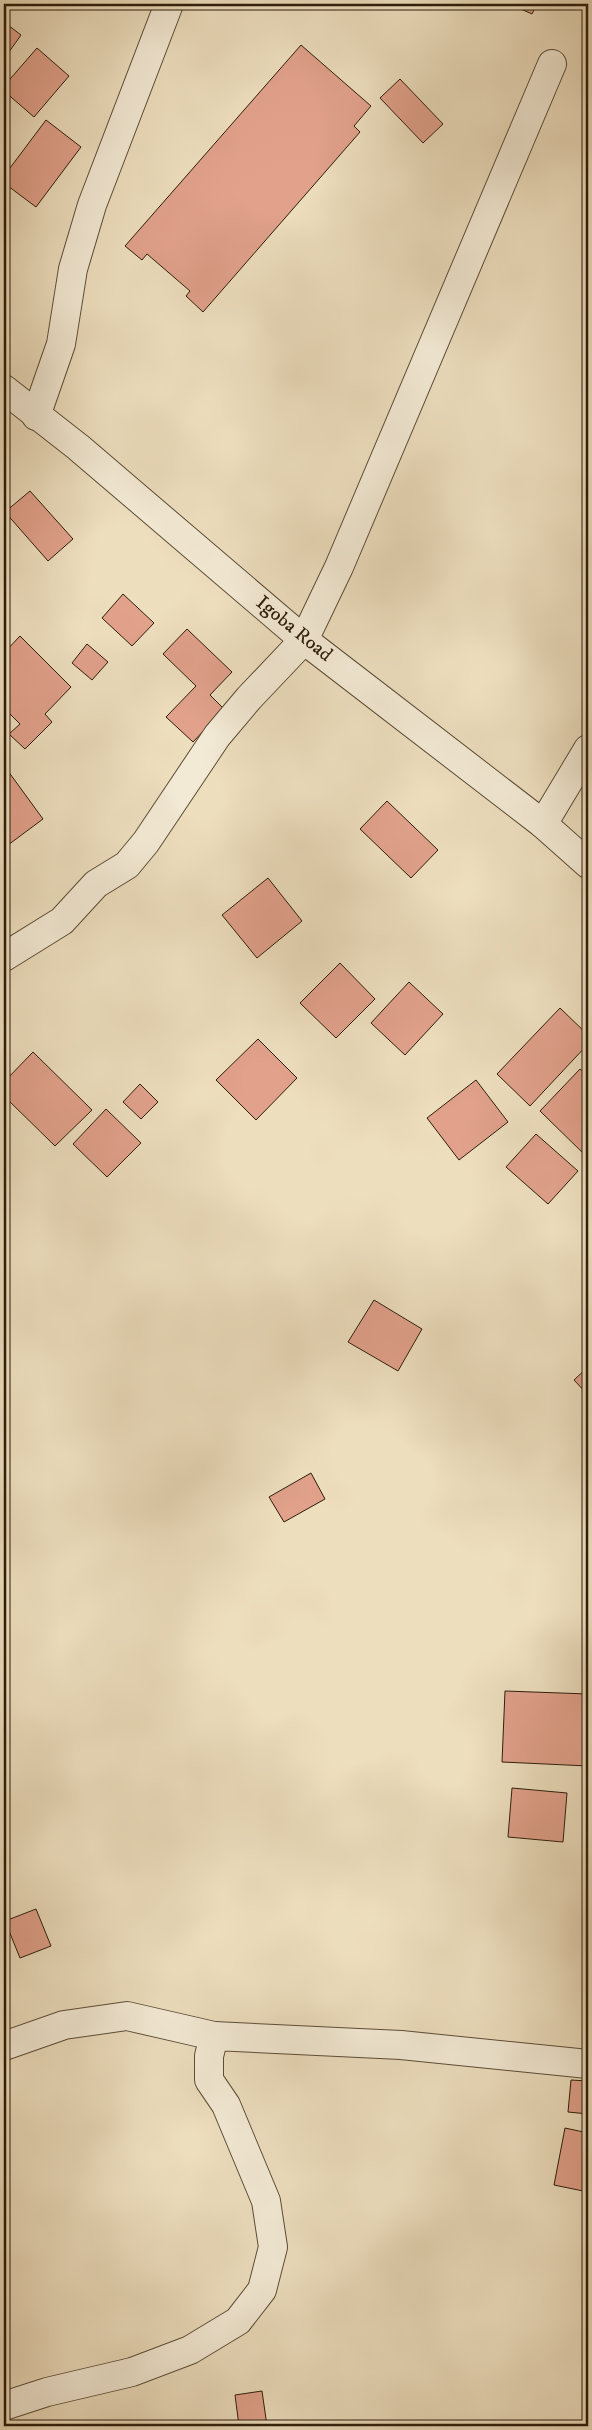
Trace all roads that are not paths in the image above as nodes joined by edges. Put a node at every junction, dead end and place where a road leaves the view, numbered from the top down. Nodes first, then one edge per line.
1 (169, 4) edge
2 (552, 64) dead end
3 (4, 389) edge
4 (36, 416) junction
5 (304, 640) junction
6 (588, 749) edge
7 (543, 824) junction
8 (588, 864) edge
9 (4, 958) edge
10 (214, 2036) junction
11 (4, 2046) edge
12 (588, 2064) edge
13 (4, 2406) edge

1 - 4 street
2 - 5 street
3 - 4 street, Igoba Road
4 - 5 street, Igoba Road
5 - 7 street, Igoba Road
5 - 9 street
6 - 7 street
7 - 8 street, Igoba Road
10 - 11 street
10 - 12 street
10 - 13 street

